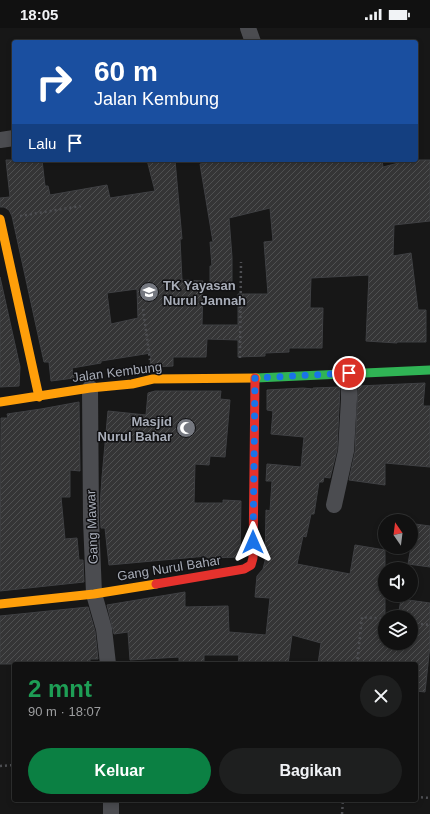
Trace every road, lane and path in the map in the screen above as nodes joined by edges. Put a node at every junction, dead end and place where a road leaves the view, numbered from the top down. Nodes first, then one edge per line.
1 (248, 28) edge
2 (252, 40) edge
3 (12, 138) edge
4 (0, 140) edge
5 (80, 206) dead end
6 (0, 219) edge
7 (241, 262) dead end
8 (143, 309) dead end
9 (430, 370) edge
10 (349, 373) junction
11 (240, 378) junction
12 (255, 378) junction
13 (153, 379) junction
14 (90, 388) junction
15 (39, 397) junction
16 (0, 402) edge
17 (334, 504) dead end
18 (94, 594) junction
19 (0, 604) edge
20 (378, 618) edge
21 (418, 624) edge
22 (430, 625) edge
23 (108, 662) edge
24 (357, 662) edge
25 (12, 765) edge
26 (0, 766) edge
27 (418, 797) edge
28 (430, 798) edge
29 (111, 802) edge
30 (344, 802) edge
31 (111, 814) edge
32 (342, 814) edge

1 - 2 street
3 - 4 street
5 - 6 path
6 - 15 street
7 - 11 path
8 - 13 path
9 - 10 street, Jalan Kembung
10 - 12 street, Jalan Kembung
10 - 17 street
11 - 12 street, Jalan Kembung
11 - 13 street, Jalan Kembung
12 - 18 street, Gang Nurul Bahar
13 - 14 street, Jalan Kembung
14 - 15 street, Jalan Kembung
14 - 18 street, Gang Mawar
15 - 16 street, Jalan Kembung
18 - 19 street
18 - 23 street, Gang Mawar
20 - 24 path
21 - 22 path
25 - 26 path
27 - 28 path
29 - 31 street
30 - 32 path

